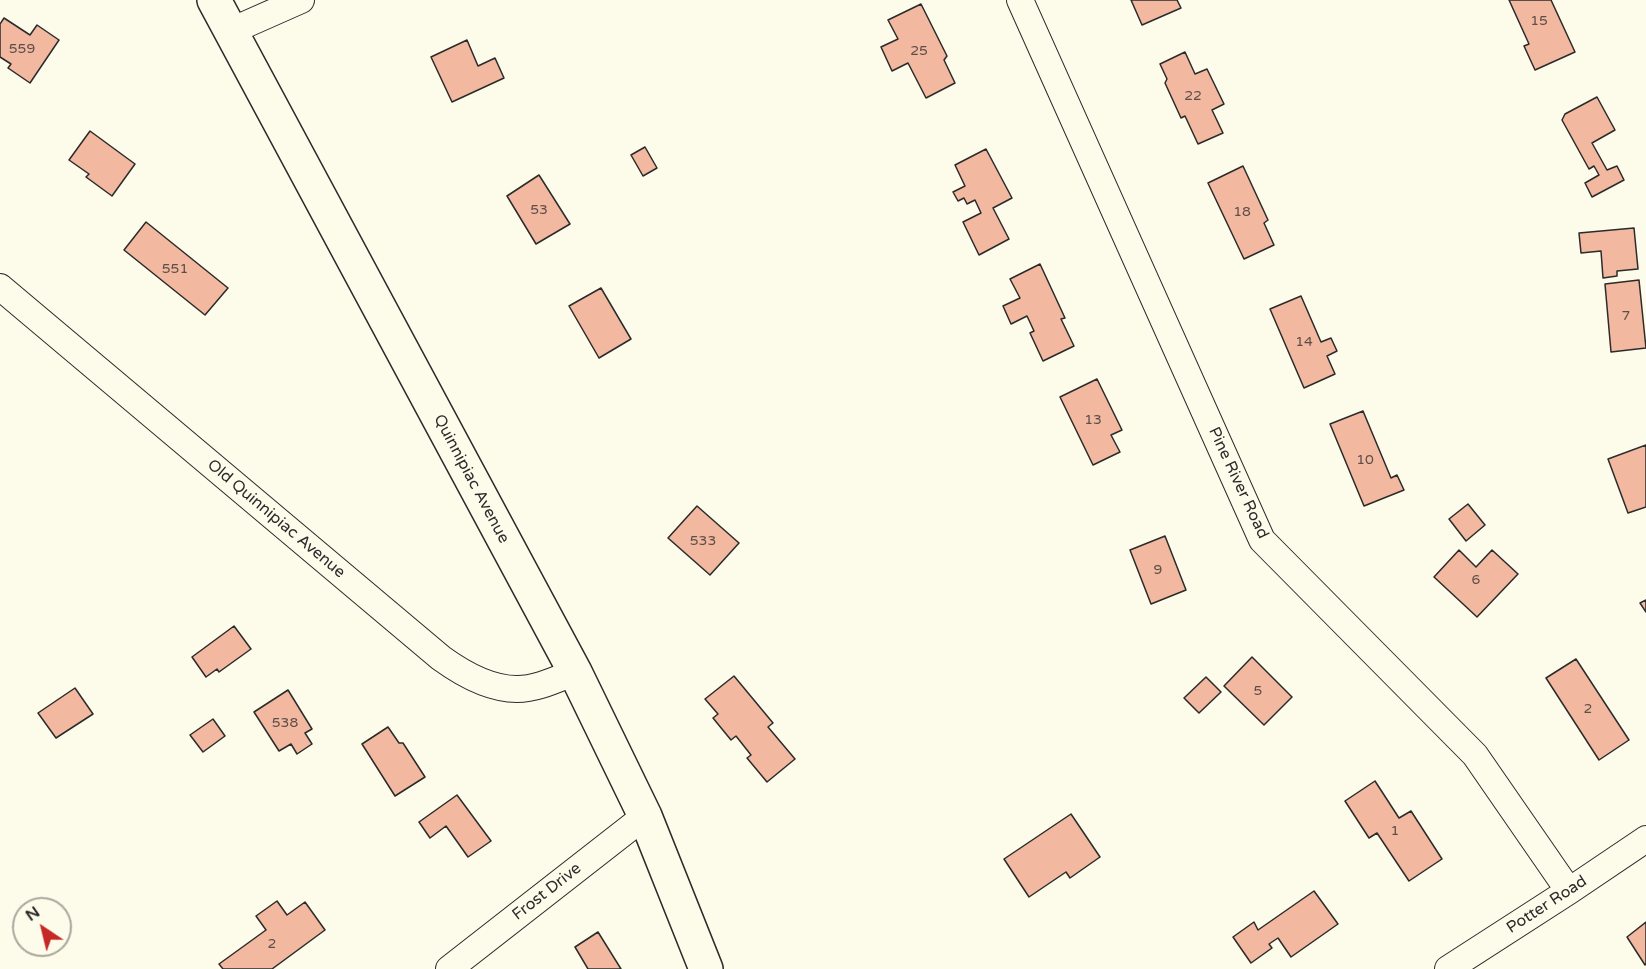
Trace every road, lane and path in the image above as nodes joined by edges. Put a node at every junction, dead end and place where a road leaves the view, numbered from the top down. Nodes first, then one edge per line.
1 (214, 0) edge
2 (301, 0) edge
3 (1020, 0) edge
4 (231, 31) junction
5 (0, 288) edge
6 (575, 672) junction
7 (645, 816) junction
8 (1646, 839) edge
9 (1569, 891) junction
10 (449, 969) edge
11 (706, 969) edge
12 (1448, 969) edge

1 - 4 main road, Quinnipiac Avenue
2 - 4 street
3 - 9 street, Pine River Road
4 - 6 main road, Quinnipiac Avenue
5 - 6 street, Old Quinnipiac Avenue
6 - 7 main road, Quinnipiac Avenue
7 - 10 street, Frost Drive
7 - 11 main road, Quinnipiac Avenue
8 - 9 street, Potter Road
9 - 12 street, Potter Road

